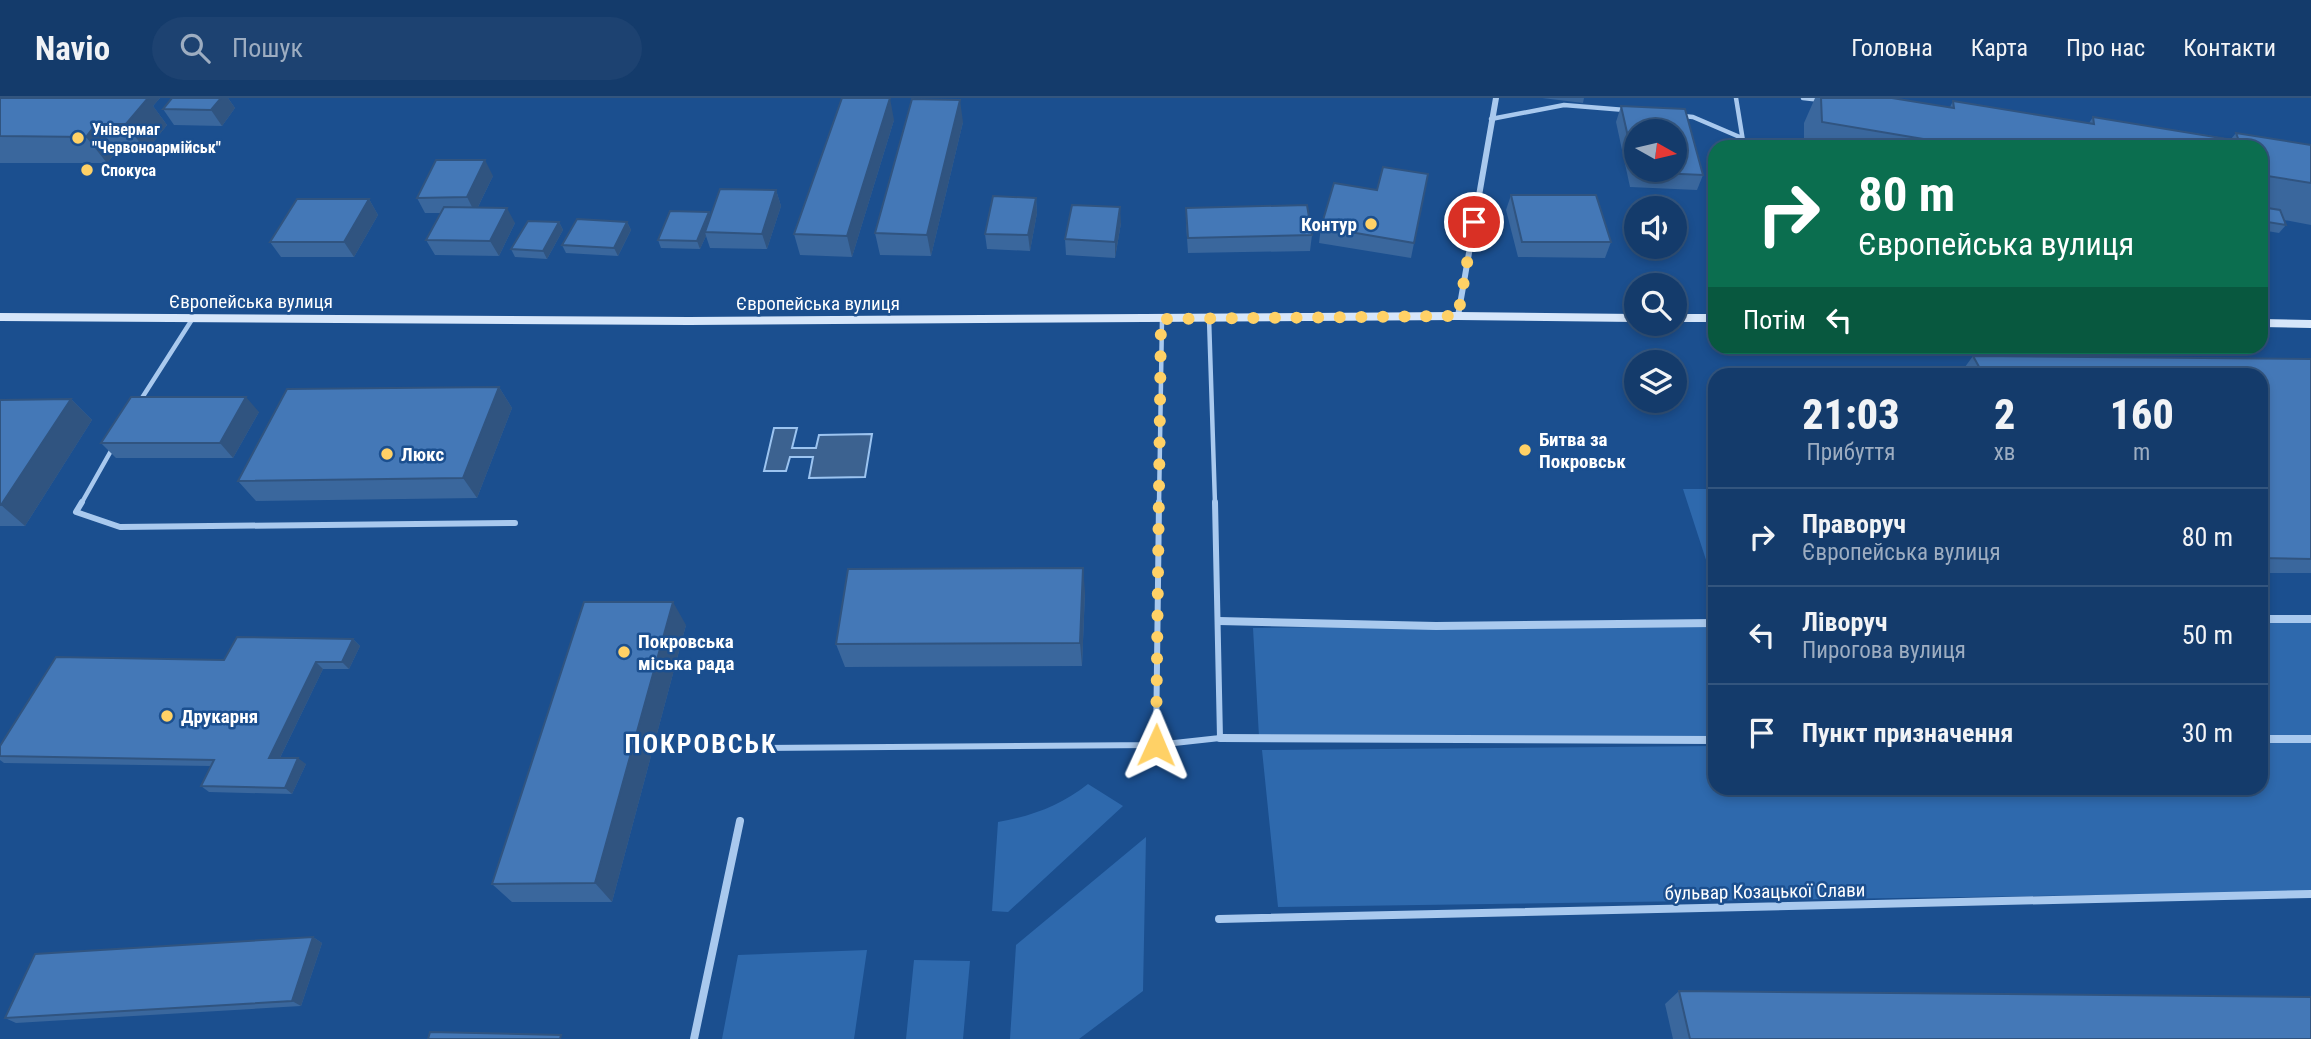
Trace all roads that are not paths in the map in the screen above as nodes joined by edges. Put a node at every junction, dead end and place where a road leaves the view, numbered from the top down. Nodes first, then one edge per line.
1 (1496, 98) edge
2 (1736, 98) edge
3 (1803, 98) edge
4 (1831, 101) edge
5 (1634, 111) edge
6 (1682, 116) edge
7 (1492, 118) junction
8 (1742, 138) joint
9 (1458, 316) junction
10 (0, 317) edge
11 (193, 318) junction
12 (1209, 318) junction
13 (1624, 318) edge
14 (1687, 318) edge
15 (1708, 318) edge
16 (1161, 319) junction
17 (2268, 323) edge
18 (2311, 324) edge
19 (138, 403) edge
20 (117, 439) edge
21 (515, 523) dead end
22 (2311, 619) edge
23 (2268, 620) edge
24 (1220, 621) junction
25 (1708, 623) edge
26 (1220, 738) junction
27 (2268, 739) edge
28 (2311, 739) edge
29 (1708, 740) edge
30 (1156, 745) junction
31 (755, 748) dead end
32 (740, 821) dead end
33 (2311, 894) edge
34 (1219, 919) dead end
35 (694, 1039) edge

1 - 7 street
2 - 8 lane
3 - 4 lane
5 - 7 lane
6 - 8 lane
7 - 9 street
9 - 12 street, Європейська вулиця
9 - 13 street, Європейська вулиця
10 - 11 street, Європейська вулиця
11 - 16 street, Європейська вулиця
11 - 19 lane
12 - 16 street, Європейська вулиця
12 - 24 lane
14 - 15 street
16 - 30 lane
17 - 18 street
20 - 21 lane
22 - 23 street
24 - 25 street
24 - 26 lane
26 - 29 street
26 - 30 lane
27 - 28 street
30 - 31 lane
32 - 35 street
33 - 34 street, бульвар Козацької Слави

